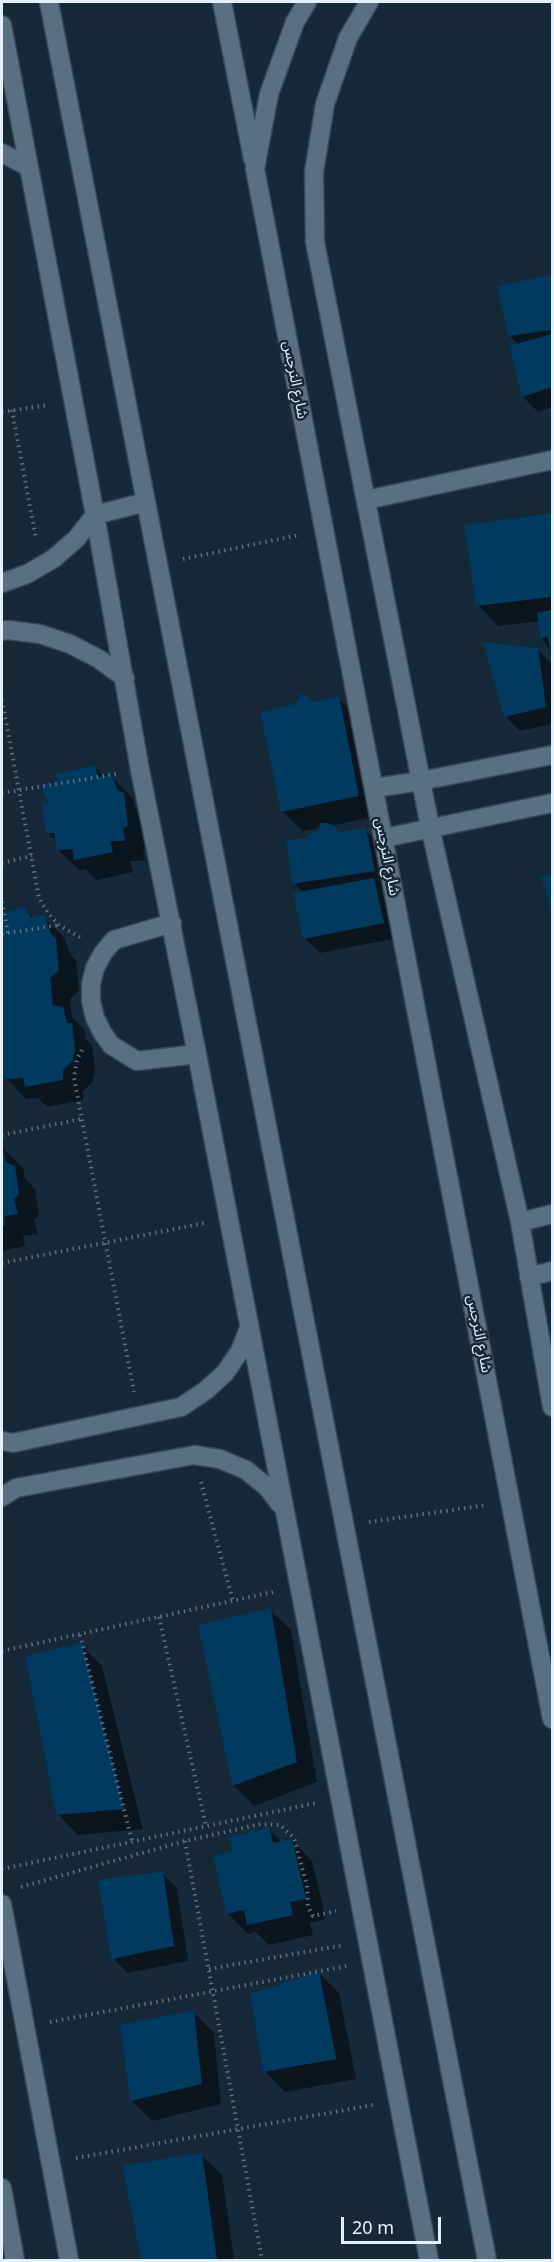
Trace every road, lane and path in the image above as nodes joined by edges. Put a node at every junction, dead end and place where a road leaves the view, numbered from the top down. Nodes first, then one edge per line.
1 (49, 2) edge
2 (222, 2) edge
3 (307, 2) edge
4 (369, 2) edge
5 (2, 25) edge
6 (2, 153) edge
7 (29, 167) junction
8 (255, 169) junction
9 (73, 402) junction
10 (12, 410) junction
11 (2, 412) edge
12 (552, 460) edge
13 (366, 500) junction
14 (146, 502) junction
15 (95, 514) junction
16 (324, 529) junction
17 (158, 564) junction
18 (41, 566) junction
19 (2, 583) edge
20 (2, 631) edge
21 (125, 678) junction
22 (2, 700) edge
23 (552, 755) edge
24 (140, 770) junction
25 (421, 781) junction
26 (374, 788) junction
27 (18, 789) junction
28 (2, 794) edge
29 (552, 803) edge
30 (430, 826) junction
31 (384, 838) junction
32 (32, 856) junction
33 (2, 863) edge
34 (2, 902) edge
35 (172, 923) junction
36 (59, 925) junction
37 (8, 933) junction
38 (2, 934) edge
39 (114, 940) junction
40 (102, 1032) junction
41 (197, 1054) junction
42 (82, 1119) junction
43 (2, 1135) edge
44 (552, 1214) edge
45 (229, 1218) junction
46 (520, 1222) junction
47 (106, 1242) junction
48 (2, 1263) edge
49 (552, 1271) edge
50 (529, 1277) junction
51 (249, 1326) junction
52 (552, 1407) edge
53 (139, 1416) junction
54 (2, 1441) edge
55 (194, 1455) junction
56 (2, 1497) edge
57 (511, 1502) junction
58 (283, 1508) junction
59 (344, 1525) junction
60 (300, 1586) junction
61 (233, 1601) junction
62 (159, 1617) junction
63 (80, 1635) junction
64 (2, 1652) edge
65 (552, 1719) edge
66 (340, 1798) junction
67 (206, 1826) junction
68 (185, 1840) junction
69 (132, 1841) junction
70 (2, 1869) edge
71 (13, 1889) dead end
72 (2, 1904) edge
73 (361, 1905) junction
74 (367, 1941) junction
75 (371, 1961) junction
76 (209, 1969) junction
77 (213, 1991) junction
78 (25, 2027) junction
79 (398, 2101) junction
80 (238, 2129) junction
81 (52, 2162) junction
82 (2, 2188) edge
83 (15, 2260) edge
84 (69, 2260) edge
85 (262, 2260) edge
86 (429, 2260) edge
87 (487, 2260) edge

1 - 14 street
2 - 8 street
3 - 8 street, شارع النرجس
4 - 13 street
5 - 7 street
6 - 7 street
7 - 9 street
8 - 16 street, شارع النرجس
9 - 10 path
9 - 15 street
10 - 11 path
10 - 18 path
12 - 13 street
13 - 25 street
14 - 15 street
14 - 17 street
15 - 18 street
15 - 21 street
16 - 17 path
16 - 26 street, شارع النرجس
17 - 59 street
18 - 19 street
20 - 21 street
21 - 24 street
22 - 27 path
23 - 25 street
24 - 27 path
24 - 35 street
25 - 26 street
25 - 30 street
26 - 31 street, شارع النرجس
27 - 28 path
27 - 32 path
29 - 30 street
30 - 31 street
30 - 46 street
31 - 57 street, شارع النرجس
32 - 33 path
32 - 36 path
34 - 37 path
35 - 39 street
35 - 41 street
36 - 37 path
36 - 39 path
37 - 38 path
39 - 40 street
40 - 41 street
40 - 42 path
41 - 45 street
42 - 43 path
42 - 47 path
44 - 46 street
45 - 47 path
45 - 51 street
46 - 50 street
47 - 48 path
47 - 53 path
49 - 50 street
50 - 52 street
51 - 53 street
51 - 58 street
53 - 54 street
55 - 56 street
55 - 58 street
55 - 61 path
57 - 59 path
57 - 65 street, شارع النرجس
58 - 60 street
59 - 87 street
60 - 61 path
60 - 66 street
61 - 62 path
62 - 63 path
62 - 67 path
63 - 64 path
63 - 69 path
66 - 67 path
66 - 73 street
67 - 69 path
68 - 71 path
68 - 73 path
68 - 76 path
69 - 70 path
72 - 78 street
73 - 74 street
74 - 75 street
74 - 76 path
75 - 77 path
75 - 79 street
76 - 77 path
77 - 78 path
77 - 80 path
78 - 81 street
79 - 80 path
79 - 86 street
80 - 81 path
80 - 85 path
81 - 84 street
82 - 83 street

